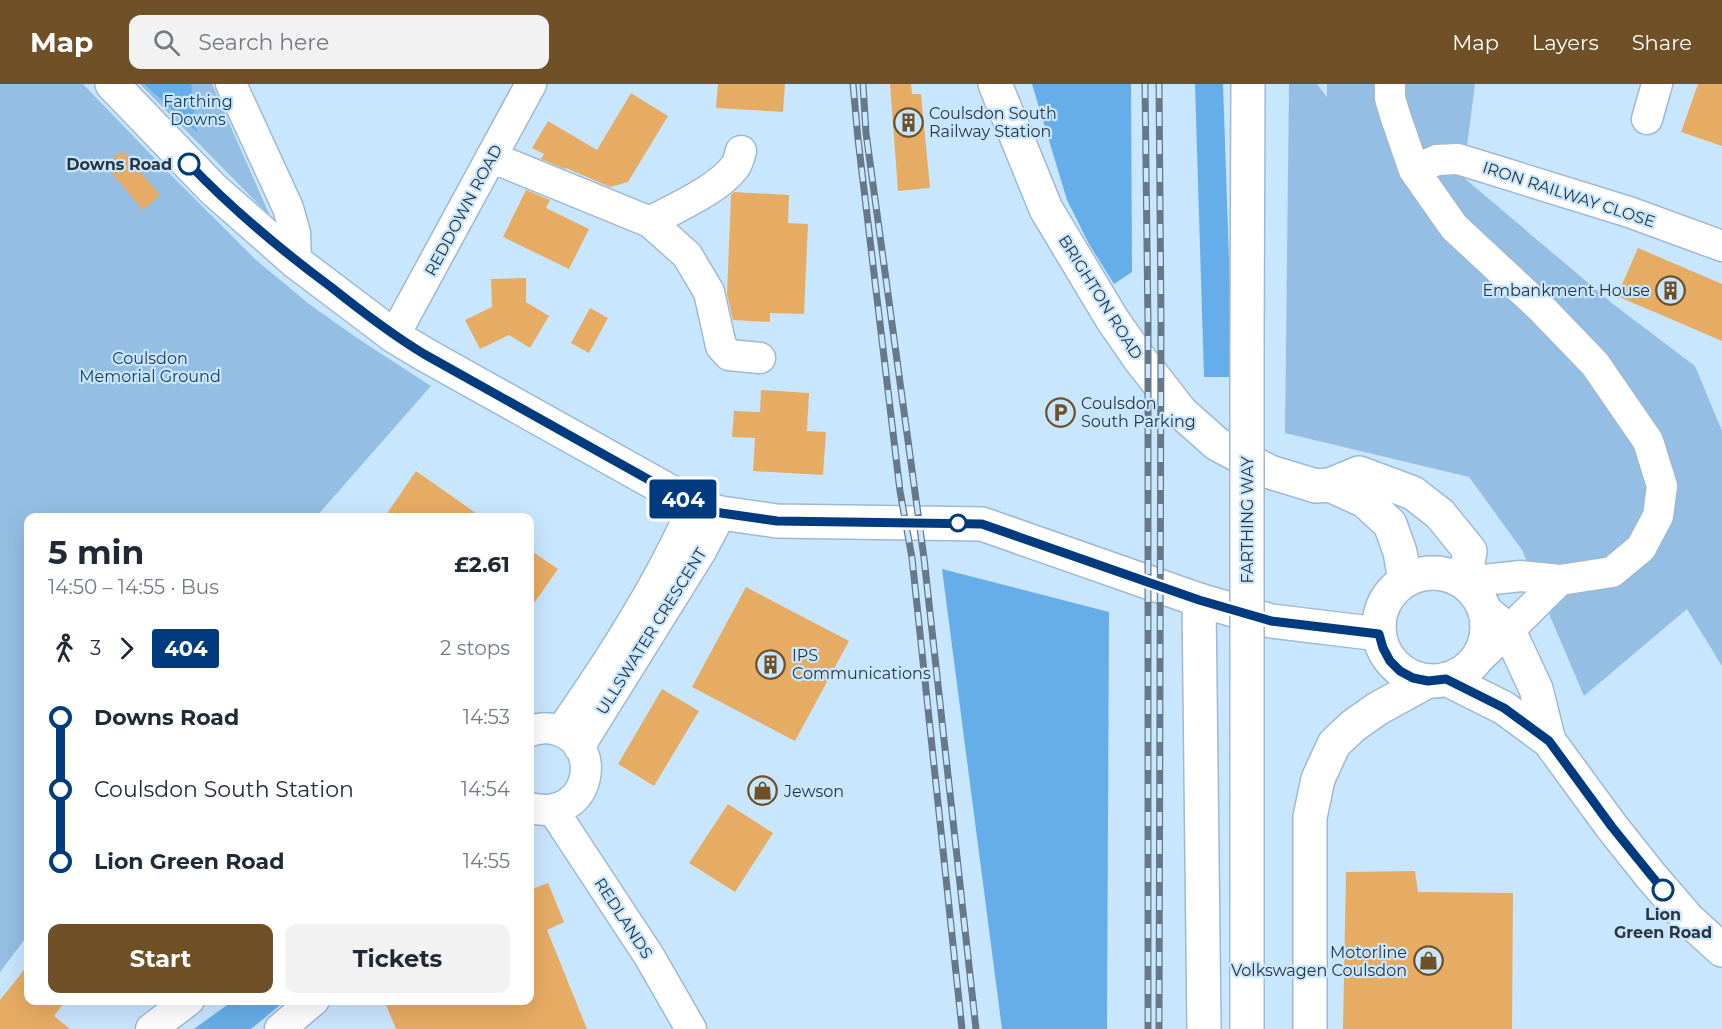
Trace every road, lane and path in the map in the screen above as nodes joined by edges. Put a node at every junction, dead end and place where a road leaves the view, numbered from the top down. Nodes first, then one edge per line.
1 (112, 84) edge
2 (231, 84) edge
3 (995, 84) edge
4 (1248, 84) edge
5 (1390, 84) edge
6 (1657, 84) edge
7 (529, 85) edge
8 (1647, 119) dead end
9 (741, 151) dead end
10 (491, 157) junction
11 (1414, 170) junction
12 (651, 222) junction
13 (1722, 246) edge
14 (296, 261) junction
15 (394, 336) junction
16 (760, 358) dead end
17 (1330, 485) junction
18 (707, 509) junction
19 (1405, 580) junction
20 (1560, 580) junction
21 (1465, 582) junction
22 (1199, 600) junction
23 (1497, 621) junction
24 (1379, 634) junction
25 (1437, 680) junction
26 (534, 730) edge
27 (570, 739) junction
28 (1549, 741) junction
29 (541, 809) edge
30 (1722, 950) edge
31 (182, 1005) edge
32 (308, 1005) edge
33 (151, 1029) edge
34 (280, 1029) edge
35 (691, 1029) edge
36 (1204, 1029) edge
37 (1247, 1029) edge
38 (1310, 1029) edge

1 - 14 main road
2 - 14 street
3 - 17 main road, BRIGHTON ROAD
4 - 37 main road, FARTHING WAY, bridge
5 - 11 street
6 - 8 street
7 - 10 street, REDDOWN ROAD
9 - 12 street
10 - 12 street
10 - 15 street, REDDOWN ROAD
11 - 13 street, IRON RAILWAY CLOSE
11 - 20 street
12 - 16 street
14 - 15 main road
15 - 18 main road
17 - 19 main road, BRIGHTON ROAD
17 - 21 main road, BRIGHTON ROAD
18 - 22 main road
18 - 27 street, ULLSWATER CRESCENT
19 - 21 main road
19 - 24 main road
20 - 21 street
20 - 23 street
21 - 23 main road
22 - 24 main road
22 - 36 main road
23 - 25 main road
23 - 28 main road
24 - 25 main road
25 - 28 main road
25 - 38 main road
26 - 27 street
27 - 29 street
28 - 30 main road
29 - 35 street, REDLANDS
31 - 33 street
32 - 34 street

